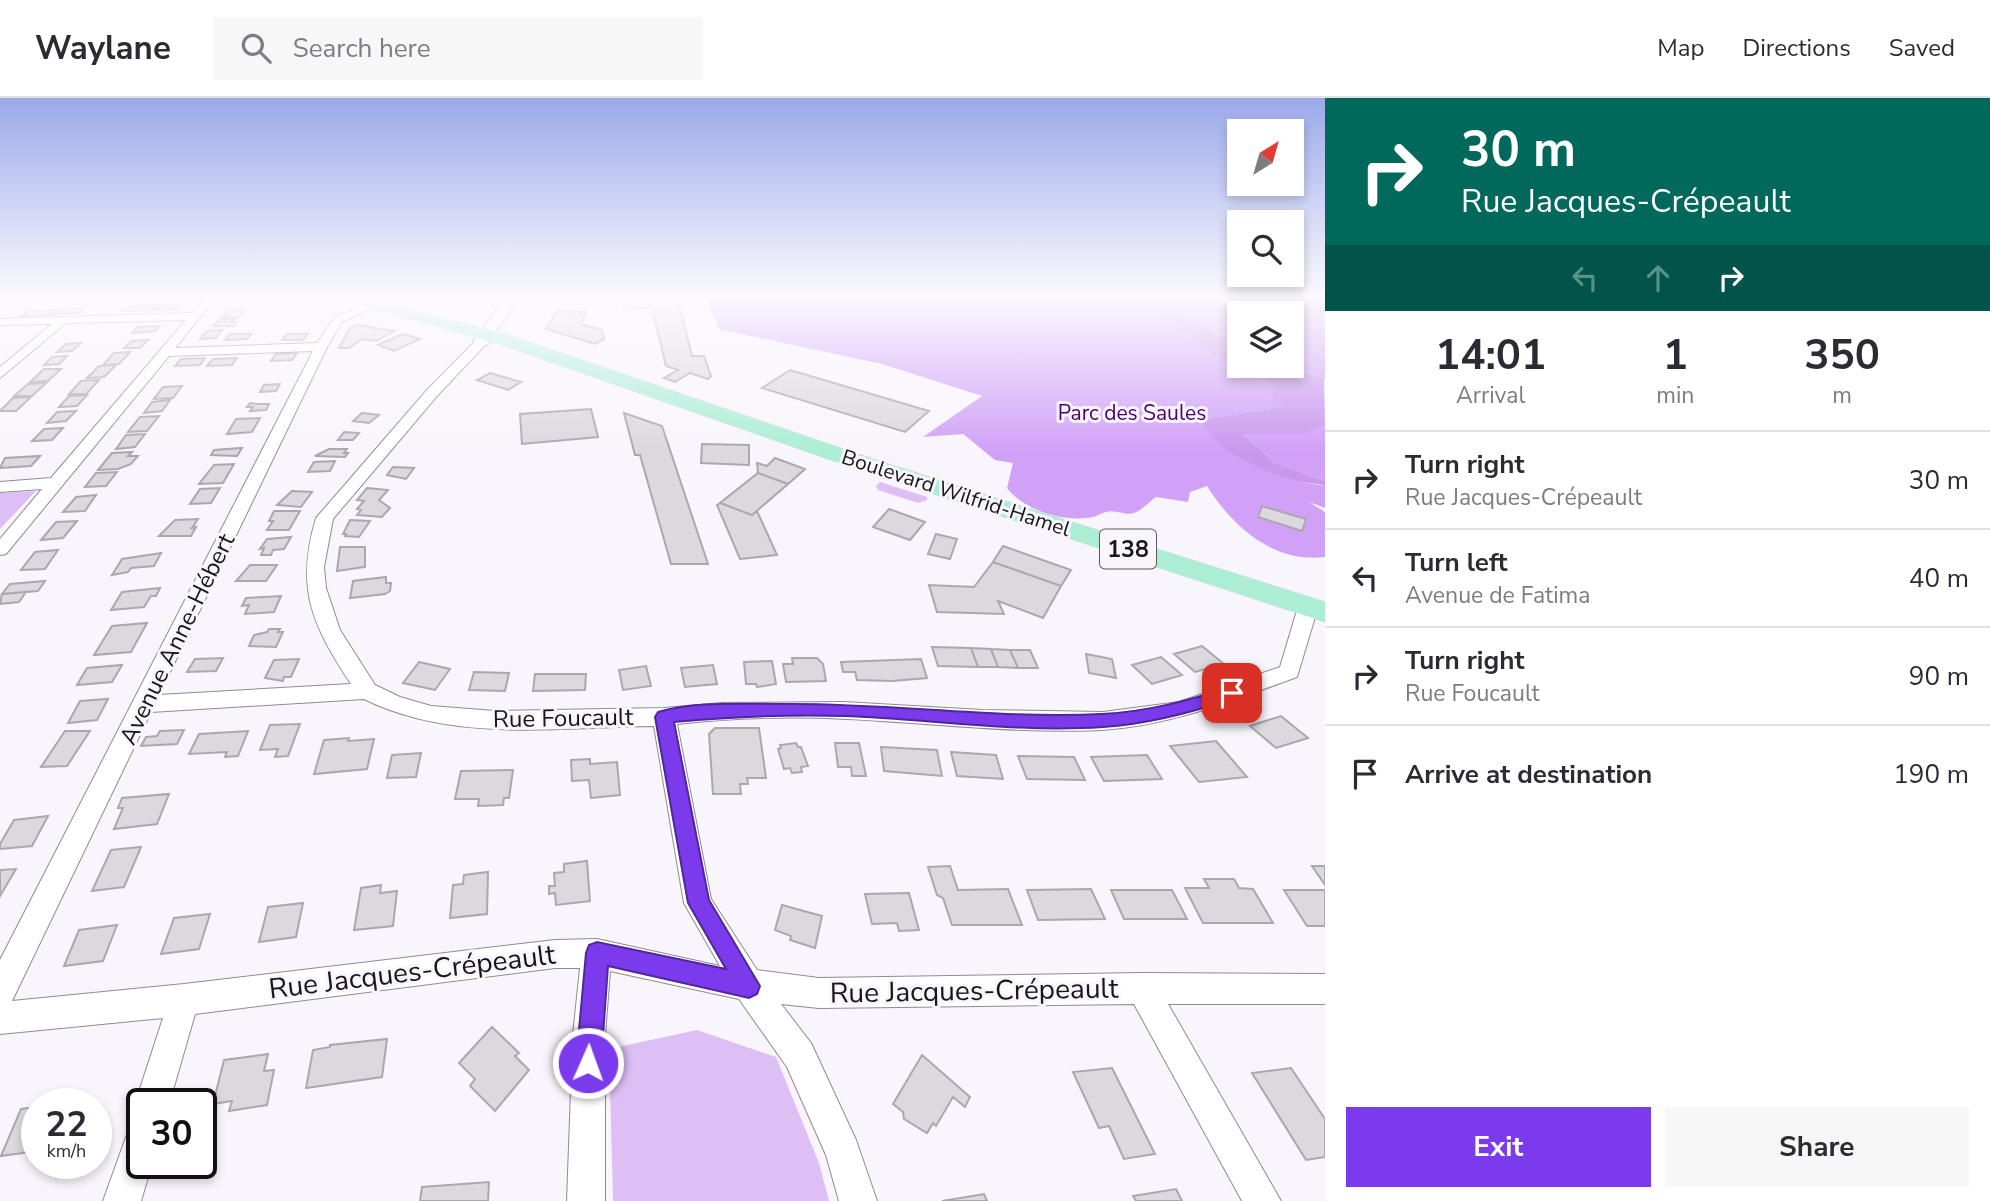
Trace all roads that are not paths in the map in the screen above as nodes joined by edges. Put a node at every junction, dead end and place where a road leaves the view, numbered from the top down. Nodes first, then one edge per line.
1 (30, 348) edge
2 (169, 348) edge
3 (275, 348) edge
4 (320, 348) edge
5 (474, 348) edge
6 (522, 348) edge
7 (166, 352) junction
8 (0, 374) edge
9 (55, 484) junction
10 (0, 487) edge
11 (0, 550) edge
12 (1316, 610) edge
13 (368, 691) junction
14 (145, 704) junction
15 (664, 717) junction
16 (597, 953) junction
17 (10, 954) edge
18 (749, 986) junction
19 (1142, 988) junction
20 (1325, 989) edge
21 (0, 992) edge
22 (184, 1000) junction
23 (0, 1018) edge
24 (157, 1088) edge
25 (129, 1179) edge
26 (122, 1201) edge
27 (586, 1201) edge
28 (858, 1201) edge
29 (1262, 1201) edge

1 - 8 street
2 - 7 street
3 - 7 street
4 - 14 street, Avenue Anne-Hébert
5 - 13 street
6 - 12 main road, Boulevard Wilfrid-Hamel / 138
7 - 9 street
9 - 10 street
9 - 11 street
12 - 15 street, Rue Foucault
13 - 14 street, Rue Foucault
13 - 15 street, Rue Foucault
14 - 17 street, Avenue Anne-Hébert
15 - 18 street
16 - 18 street, Rue Jacques-Crépeault
16 - 22 street, Rue Jacques-Crépeault
16 - 27 street
17 - 21 street, Avenue Anne-Hébert
18 - 19 street, Rue Jacques-Crépeault
18 - 28 street
19 - 20 street, Rue Jacques-Crépeault
19 - 29 street
22 - 23 street, Rue Jacques-Crépeault
22 - 24 street
25 - 26 street

